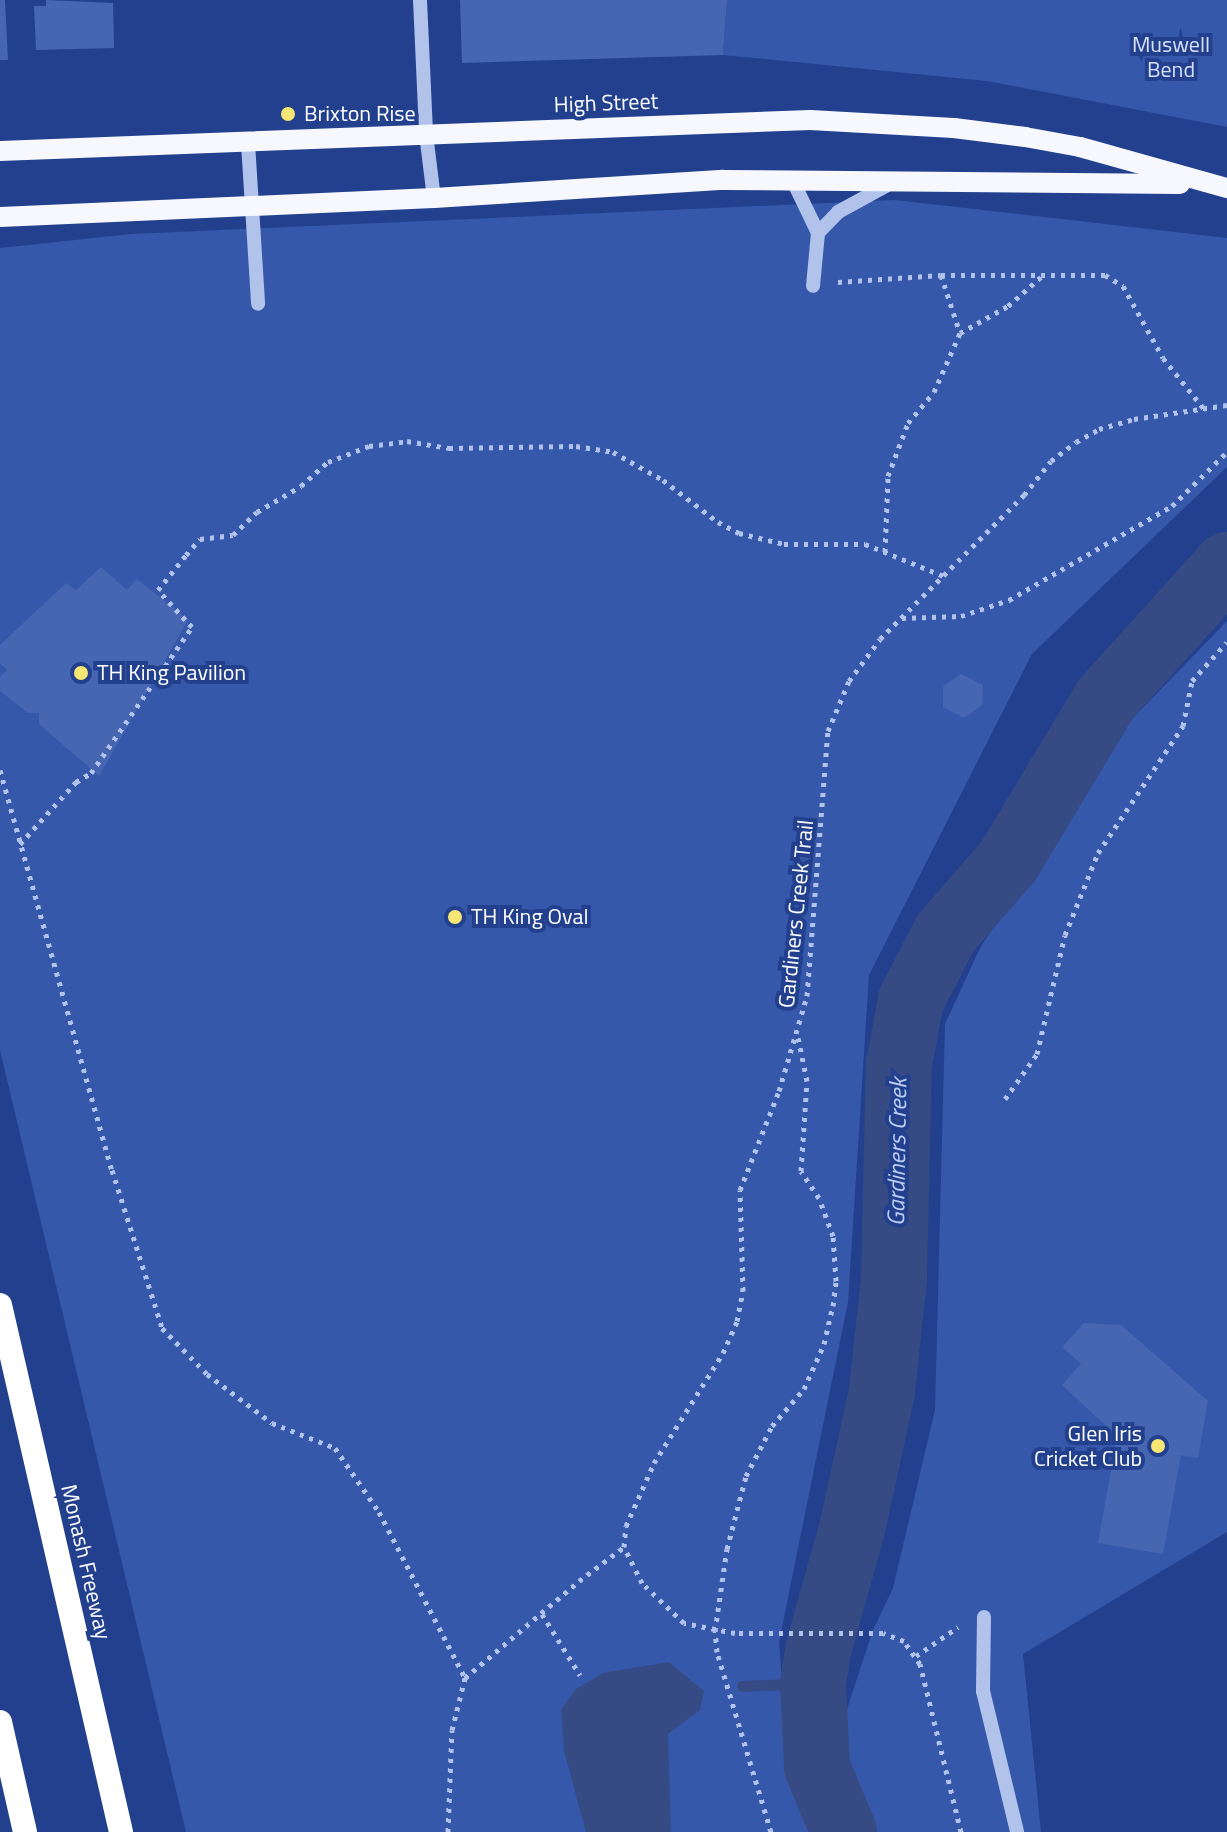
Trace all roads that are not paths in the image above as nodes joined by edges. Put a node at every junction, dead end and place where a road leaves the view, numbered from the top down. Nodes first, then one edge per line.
1 (420, 0) edge
2 (426, 134) junction
3 (248, 143) junction
4 (0, 151) edge
5 (792, 179) junction
6 (898, 180) junction
7 (1217, 186) edge
8 (434, 198) junction
9 (252, 207) junction
10 (0, 217) edge
11 (818, 233) junction
12 (813, 286) dead end
13 (258, 304) dead end
14 (0, 1305) edge
15 (984, 1617) road end
16 (0, 1722) edge
17 (25, 1832) edge
18 (121, 1832) edge
19 (1017, 1832) edge

1 - 2 street
2 - 3 main road, High Street
2 - 7 main road, High Street
2 - 8 street
3 - 4 main road, High Street
3 - 9 street
5 - 6 main road, High Street
5 - 8 main road, High Street
5 - 11 street
6 - 7 main road, High Street
6 - 11 street
8 - 9 main road, High Street
9 - 10 main road, High Street
9 - 13 street
11 - 12 street
14 - 18 highway, Monash Freeway
15 - 19 street
16 - 17 highway

